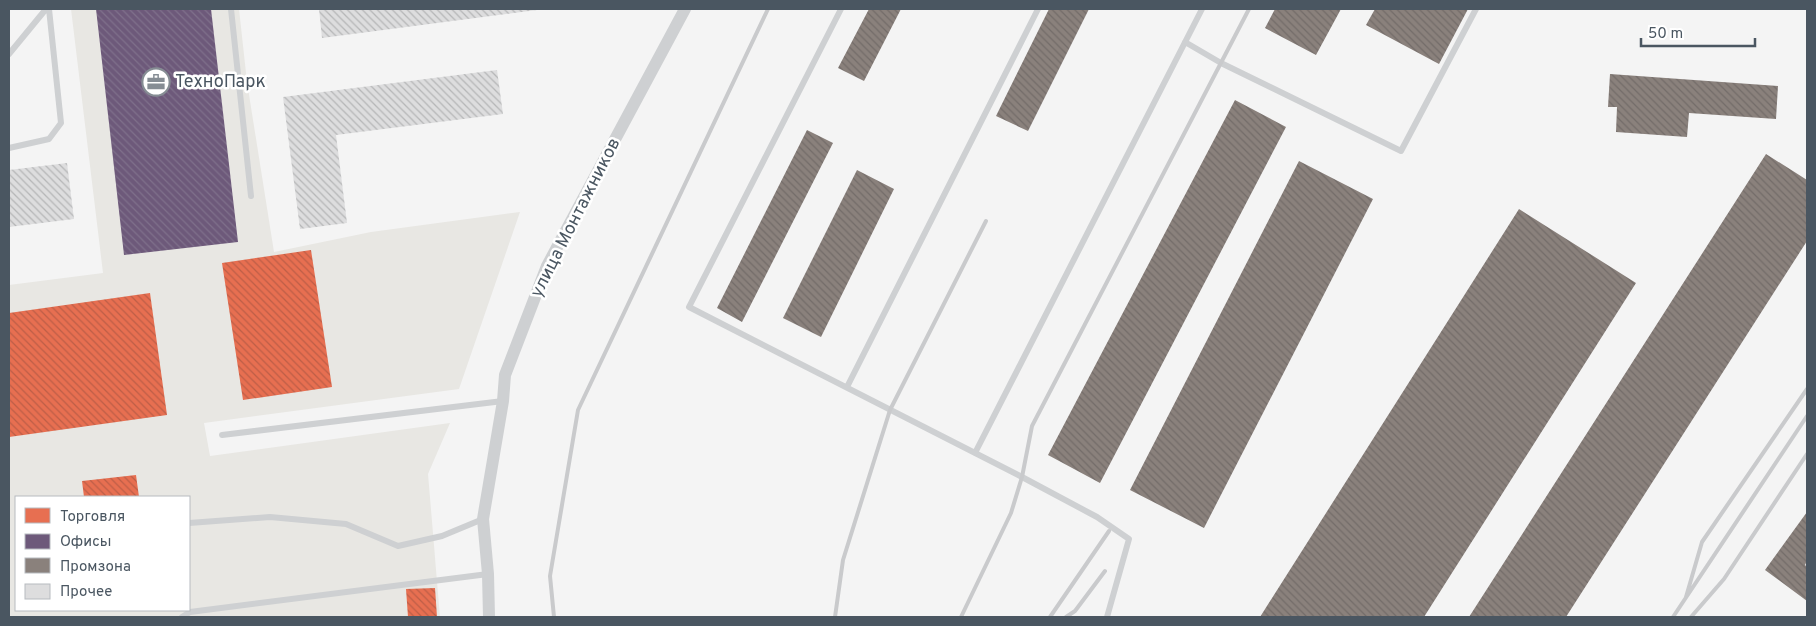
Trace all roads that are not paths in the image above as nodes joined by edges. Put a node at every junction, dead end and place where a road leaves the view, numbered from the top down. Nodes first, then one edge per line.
1 (48, 9) edge
2 (231, 9) edge
3 (685, 9) edge
4 (841, 9) edge
5 (1038, 9) edge
6 (1202, 9) edge
7 (1476, 9) edge
8 (1185, 42) junction
9 (9, 54) edge
10 (9, 148) edge
11 (251, 196) dead end
12 (846, 387) junction
13 (503, 401) junction
14 (222, 435) dead end
15 (975, 452) junction
16 (483, 520) junction
17 (190, 523) edge
18 (488, 574) junction
19 (182, 617) edge
20 (489, 617) edge
21 (1107, 617) edge

1 - 9 lane
1 - 10 lane
2 - 11 lane
3 - 13 street, улица Монтажников
4 - 12 lane
5 - 12 lane
6 - 8 lane
7 - 8 lane
8 - 15 lane
12 - 15 lane
13 - 14 lane
13 - 16 street, улица Монтажников
15 - 21 lane
16 - 17 lane
16 - 18 street, улица Монтажников
18 - 19 lane
18 - 20 street, улица Монтажников

